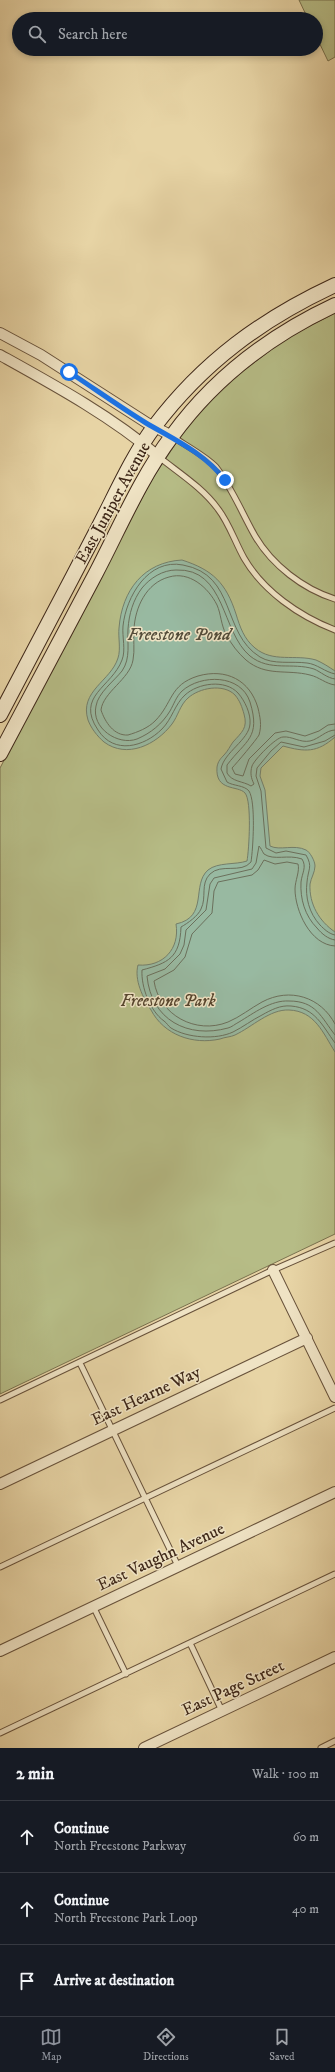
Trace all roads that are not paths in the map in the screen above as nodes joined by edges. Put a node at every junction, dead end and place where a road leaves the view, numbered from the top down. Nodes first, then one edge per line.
1 (335, 285) edge
2 (335, 305) edge
3 (0, 333) edge
4 (0, 355) edge
5 (155, 427) junction
6 (172, 436) junction
7 (143, 444) junction
8 (158, 456) junction
9 (335, 599) edge
10 (335, 630) edge
11 (0, 715) edge
12 (0, 754) edge
13 (335, 1243) edge
14 (273, 1270) junction
15 (307, 1338) junction
16 (80, 1363) junction
17 (335, 1397) edge
18 (0, 1400) edge
19 (335, 1408) edge
20 (112, 1430) junction
21 (0, 1484) edge
22 (335, 1492) edge
23 (146, 1498) junction
24 (178, 1566) junction
25 (0, 1568) edge
26 (335, 1574) edge
27 (93, 1606) junction
28 (190, 1643) junction
29 (0, 1650) edge
30 (335, 1657) edge
31 (126, 1674) junction
32 (222, 1711) junction
33 (0, 1733) edge
34 (335, 1741) edge
35 (144, 1748) edge
36 (321, 1748) edge

1 - 5 street, East Juniper Avenue
2 - 6 street, East Juniper Avenue
3 - 5 street
4 - 7 street
5 - 6 street
5 - 7 street, East Juniper Avenue
6 - 8 street, East Juniper Avenue
6 - 9 lane
7 - 8 street
7 - 11 street, East Juniper Avenue
8 - 10 lane
8 - 12 street, East Juniper Avenue
13 - 14 lane
14 - 15 street
14 - 16 lane
15 - 17 street
15 - 20 street, East Hearne Way
16 - 18 lane
16 - 20 lane
19 - 23 lane
20 - 21 street, East Hearne Way
20 - 23 lane
22 - 24 street, East Vaughn Avenue
23 - 24 lane
23 - 25 lane
24 - 27 street, East Vaughn Avenue
26 - 28 lane
27 - 29 street, East Vaughn Avenue
27 - 31 lane
28 - 31 lane
28 - 32 lane
30 - 32 street, East Page Street
31 - 33 lane
32 - 35 street, East Page Street
34 - 36 lane

